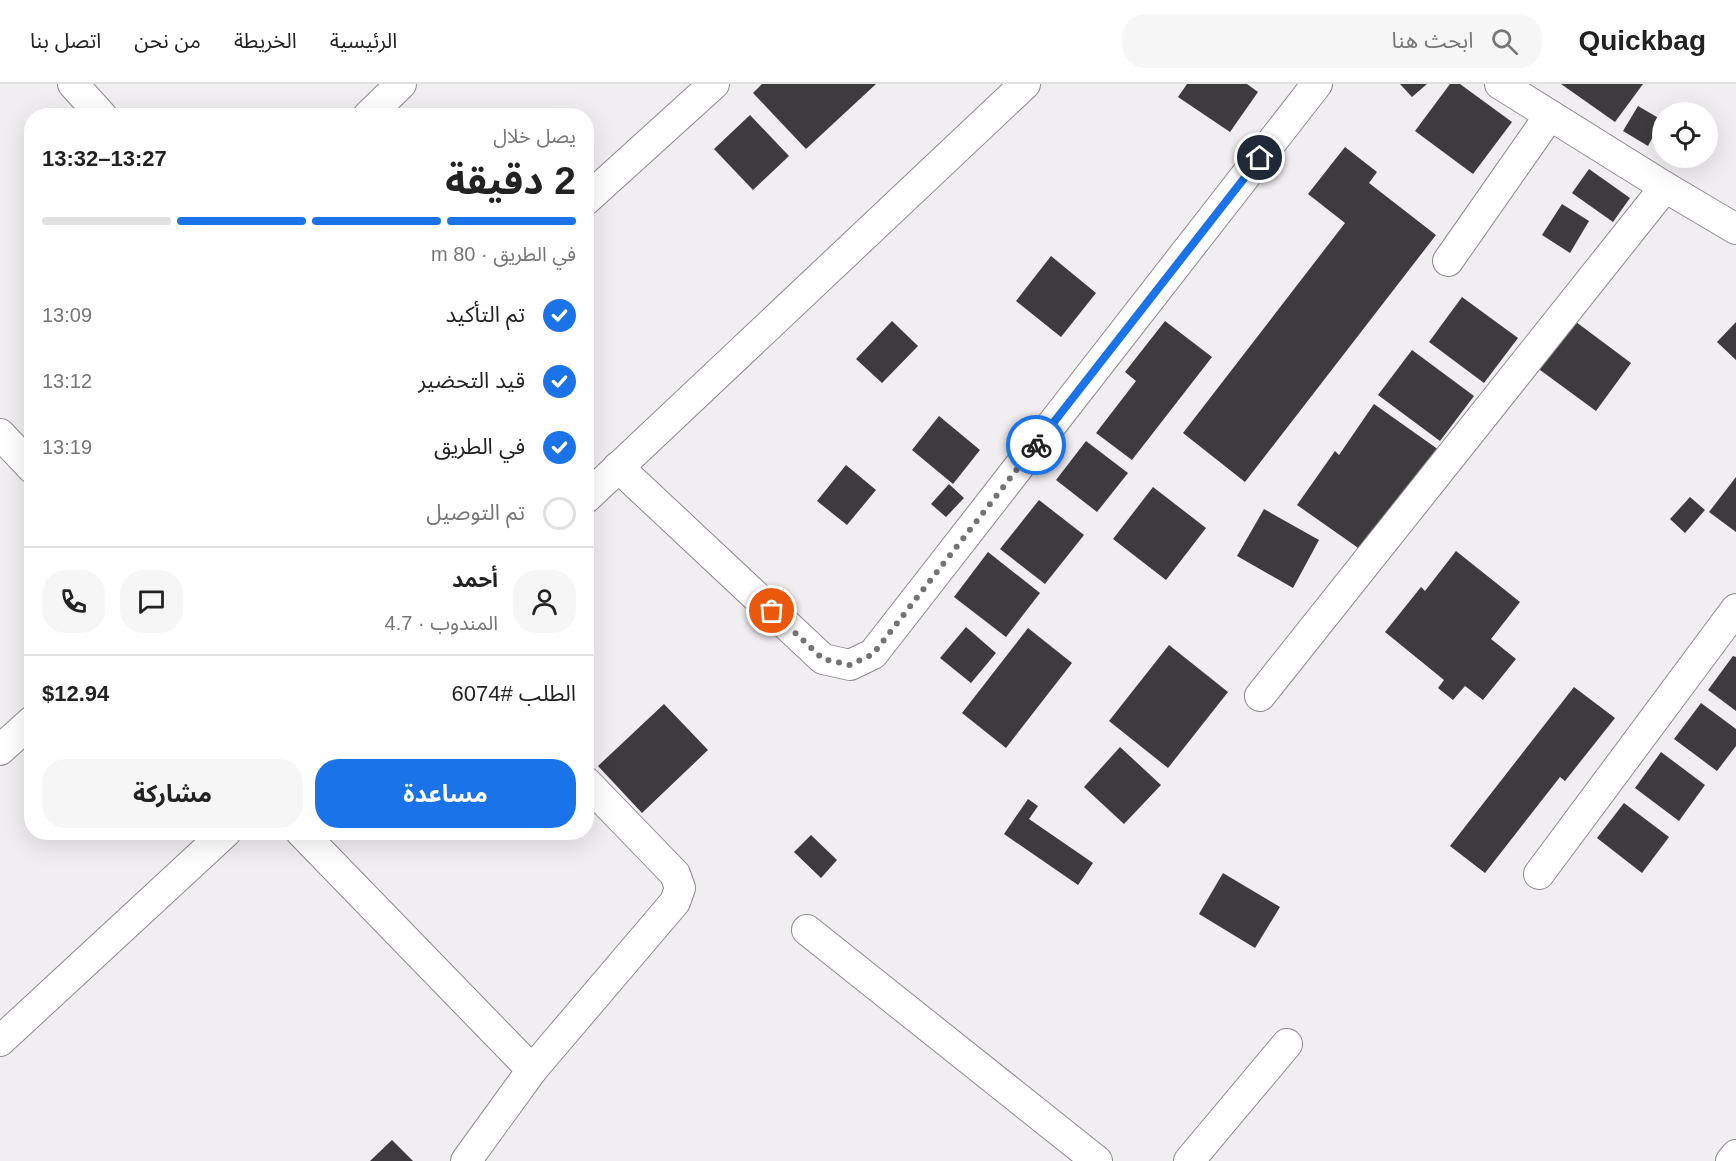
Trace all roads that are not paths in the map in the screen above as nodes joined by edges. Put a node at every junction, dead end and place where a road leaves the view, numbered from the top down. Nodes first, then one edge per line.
1 (401, 84) edge
2 (714, 84) edge
3 (1025, 84) edge
4 (1317, 84) edge
5 (1500, 84) edge
6 (376, 108) edge
7 (1550, 115) junction
8 (1665, 187) junction
9 (594, 193) edge
10 (1736, 229) edge
11 (1448, 261) dead end
12 (0, 434) edge
13 (24, 460) edge
14 (618, 467) junction
15 (594, 490) edge
16 (1736, 609) edge
17 (1260, 696) dead end
18 (24, 728) edge
19 (0, 750) edge
20 (594, 790) edge
21 (217, 840) edge
22 (309, 840) edge
23 (1539, 873) dead end
24 (807, 930) dead end
25 (0, 1041) edge
26 (1287, 1044) dead end
27 (532, 1070) junction
28 (1736, 1155) edge
29 (466, 1161) edge
30 (1097, 1161) edge
31 (1189, 1161) edge
32 (1731, 1161) edge

1 - 6 street
2 - 9 street
3 - 14 street
4 - 14 street
5 - 7 street
7 - 8 street
7 - 11 street
8 - 10 street
8 - 17 street
12 - 13 street
14 - 15 street
16 - 23 street
18 - 19 street
20 - 27 street
21 - 25 street
22 - 27 street
24 - 30 street
26 - 31 street
27 - 29 street
28 - 32 street

